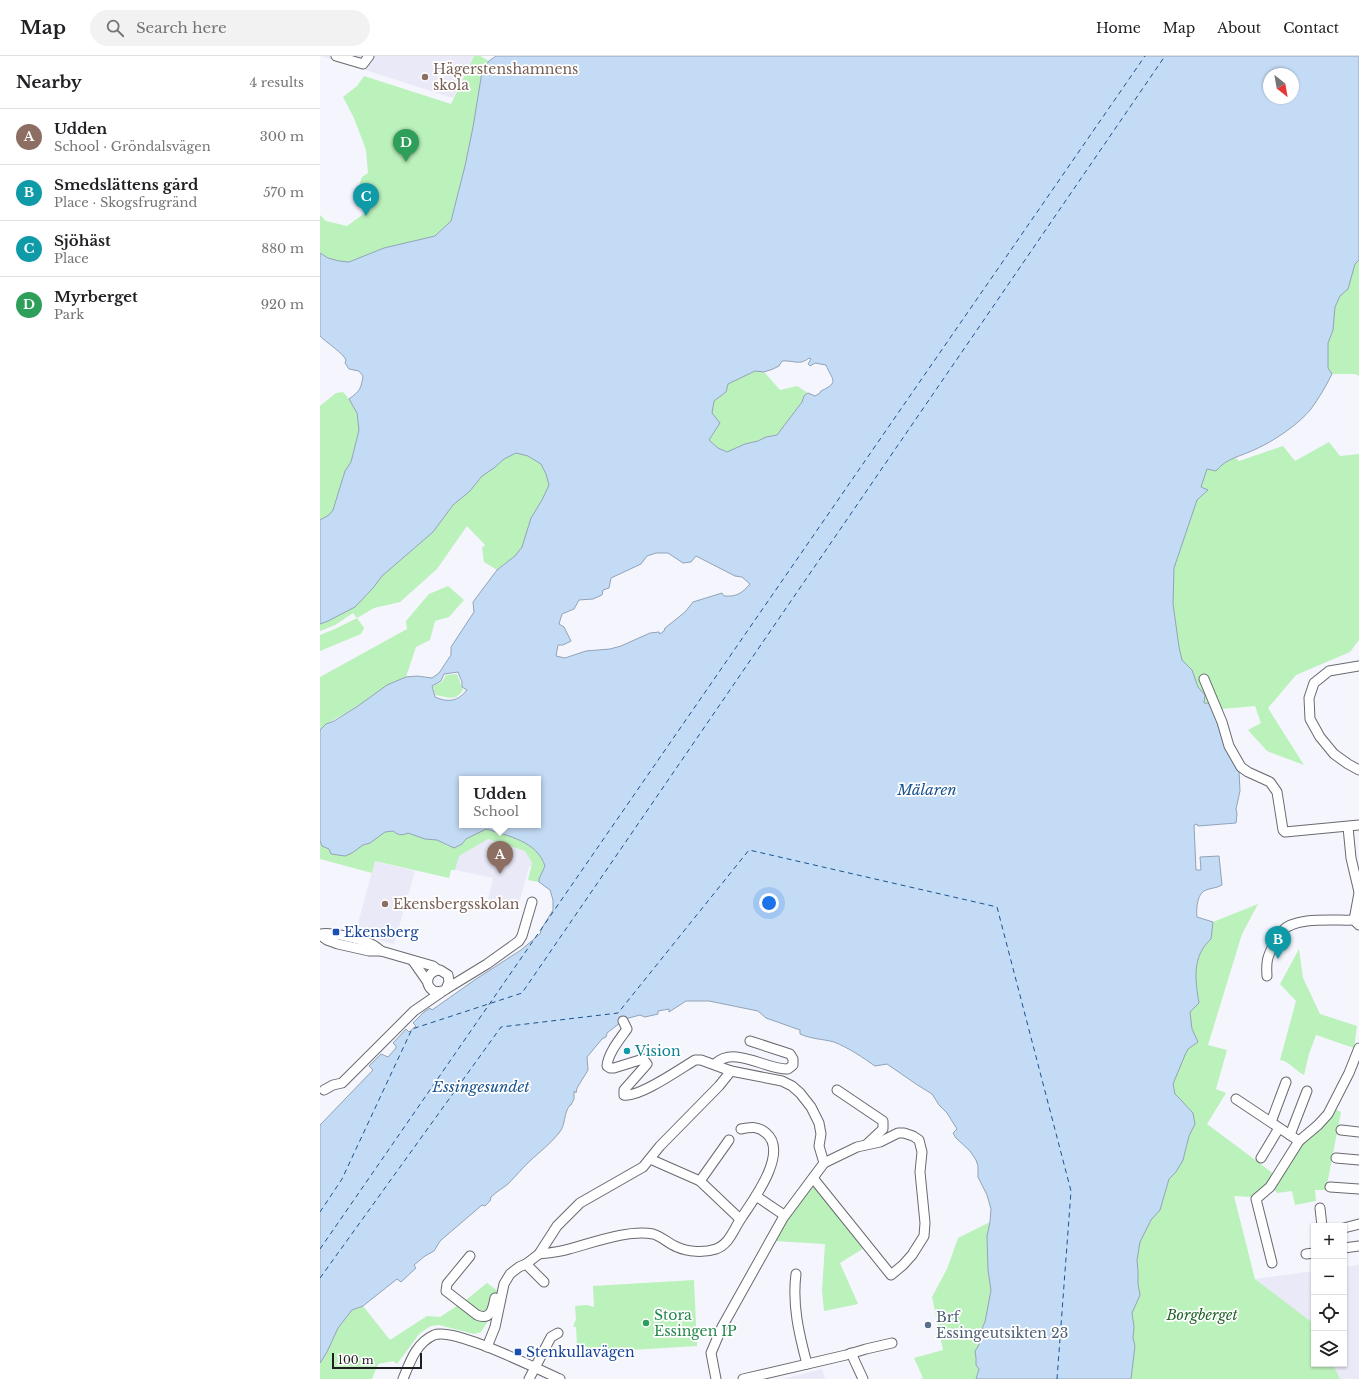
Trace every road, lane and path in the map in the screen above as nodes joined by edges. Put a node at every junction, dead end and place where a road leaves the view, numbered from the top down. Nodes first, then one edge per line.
1 (336, 56) edge
2 (369, 56) edge
3 (1359, 666) edge
4 (1204, 679) dead end
5 (1359, 770) edge
6 (1359, 825) edge
7 (1348, 827) junction
8 (1359, 893) edge
9 (532, 902) dead end
10 (1356, 923) edge
11 (320, 935) edge
12 (413, 960) junction
13 (438, 970) junction
14 (448, 975) junction
15 (1267, 976) dead end
16 (463, 979) junction
17 (428, 984) junction
18 (444, 990) junction
19 (428, 1002) junction
20 (623, 1021) dead end
21 (750, 1041) dead end
22 (1359, 1048) edge
23 (715, 1064) junction
24 (732, 1071) junction
25 (1286, 1082) dead end
26 (324, 1090) dead end
27 (837, 1090) dead end
28 (1307, 1091) dead end
29 (1236, 1100) dead end
30 (1270, 1122) junction
31 (1279, 1128) junction
32 (741, 1129) dead end
33 (1341, 1130) dead end
34 (1359, 1132) edge
35 (1290, 1135) junction
36 (729, 1140) dead end
37 (1299, 1141) junction
38 (866, 1145) junction
39 (1261, 1158) dead end
40 (1336, 1158) dead end
41 (650, 1159) junction
42 (1359, 1160) edge
43 (824, 1163) junction
44 (813, 1178) junction
45 (700, 1181) junction
46 (1330, 1187) dead end
47 (1359, 1190) edge
48 (756, 1196) junction
49 (1320, 1208) dead end
50 (784, 1215) junction
51 (740, 1219) junction
52 (1322, 1223) edge
53 (1359, 1224) edge
54 (1347, 1228) edge
55 (1359, 1246) edge
56 (1347, 1248) edge
57 (539, 1254) junction
58 (470, 1256) dead end
59 (1272, 1263) dead end
60 (526, 1264) junction
61 (796, 1274) dead end
62 (544, 1282) dead end
63 (504, 1284) junction
64 (558, 1333) dead end
65 (892, 1343) dead end
66 (487, 1347) junction
67 (851, 1353) junction
68 (807, 1364) junction
69 (535, 1368) junction
70 (403, 1379) edge
71 (529, 1379) edge
72 (560, 1379) edge
73 (716, 1379) edge
74 (744, 1379) edge
75 (863, 1379) edge

1 - 2 street
3 - 5 street
4 - 7 street
6 - 7 street
7 - 8 street
8 - 10 street
9 - 16 street
10 - 15 street
11 - 12 street
12 - 13 street
12 - 17 street
13 - 14 street
13 - 17 street
14 - 16 street
14 - 18 street
16 - 18 street
17 - 18 street
17 - 19 street
18 - 19 street
19 - 26 street
20 - 23 street
21 - 23 street
22 - 37 street
23 - 24 street
24 - 41 street
24 - 43 street
25 - 30 street
27 - 38 street
28 - 35 street
29 - 30 street
30 - 31 street
31 - 35 street
31 - 39 street
32 - 48 street
33 - 34 street
35 - 37 street
36 - 45 street
37 - 59 street
38 - 43 street
38 - 44 street
40 - 42 street
41 - 45 street
41 - 57 street
43 - 44 street
44 - 50 street
45 - 51 street
46 - 47 street
48 - 50 street
48 - 51 street
49 - 52 street
50 - 73 street
51 - 57 street
53 - 54 street
55 - 56 street
57 - 60 street
58 - 63 street
60 - 62 street
60 - 63 street
61 - 68 street
63 - 66 street
64 - 69 street
65 - 67 street
66 - 69 street
66 - 70 street
67 - 68 street
67 - 75 street
68 - 74 street
69 - 71 street
69 - 72 street

